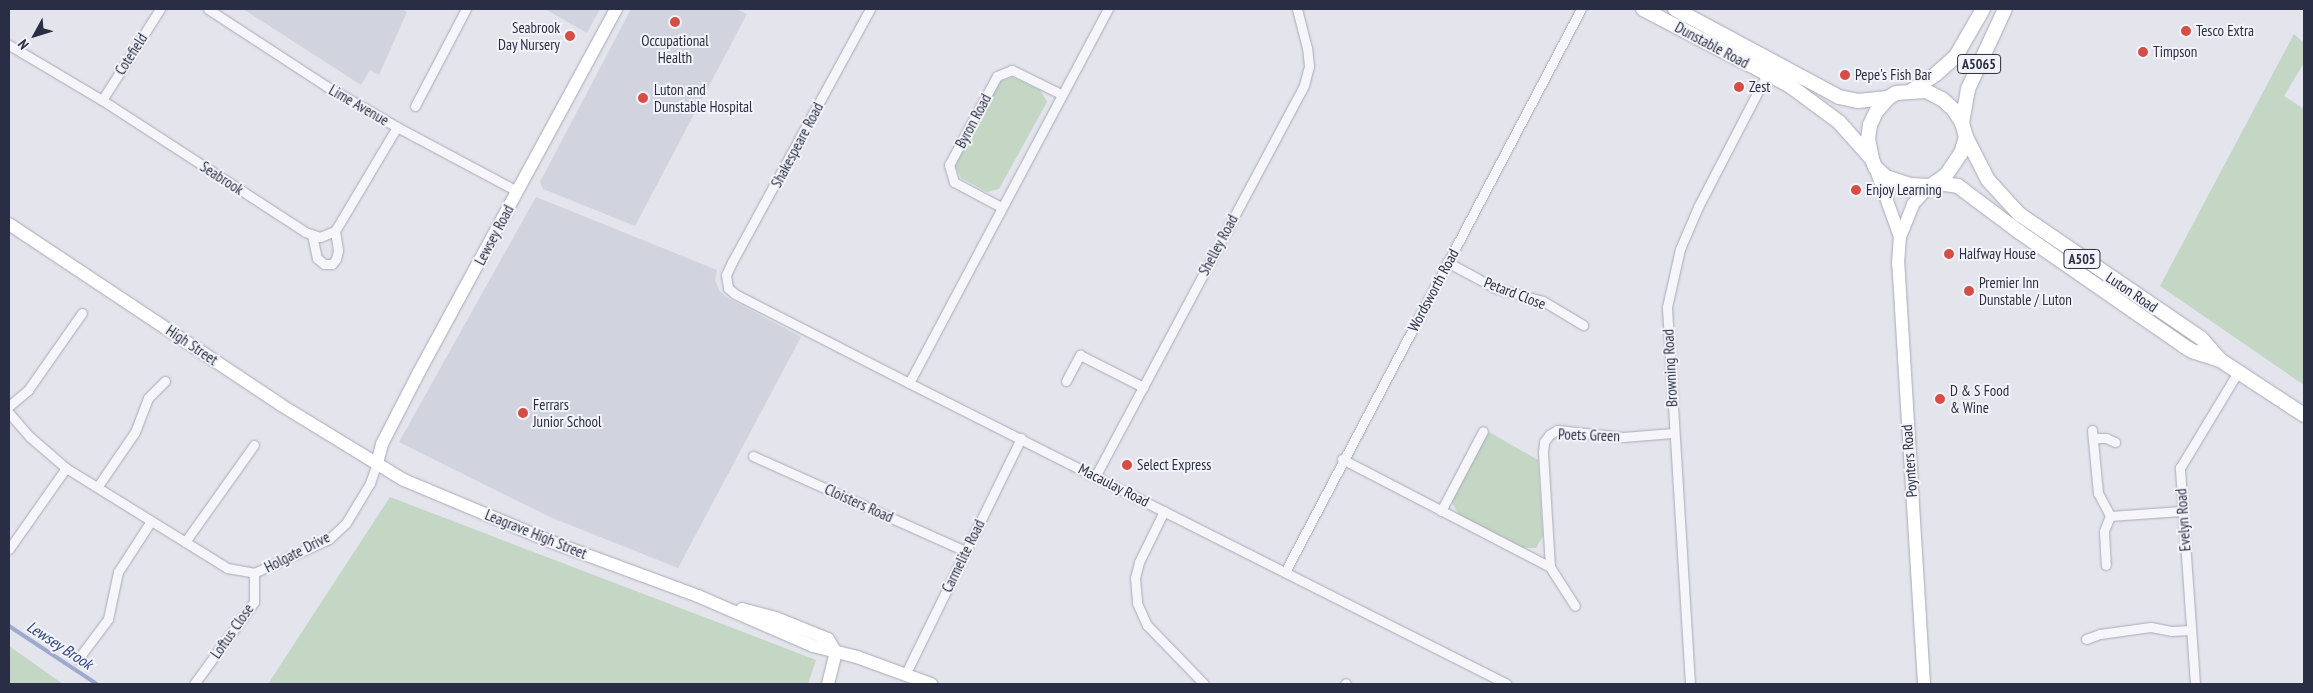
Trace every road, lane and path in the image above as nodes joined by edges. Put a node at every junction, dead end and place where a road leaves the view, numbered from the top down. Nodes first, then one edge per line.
1 (160, 9) edge
2 (208, 9) edge
3 (466, 9) edge
4 (616, 9) edge
5 (870, 9) edge
6 (1108, 9) edge
7 (1297, 9) edge
8 (1581, 9) edge
9 (1644, 9) edge
10 (1675, 9) edge
11 (1982, 9) edge
12 (2006, 9) edge
13 (9, 45) edge
14 (1767, 74) junction
15 (1909, 92) junction
16 (1061, 94) junction
17 (1888, 98) junction
18 (102, 100) junction
19 (415, 106) dead end
20 (1962, 123) junction
21 (397, 127) junction
22 (1966, 137) junction
23 (1874, 163) junction
24 (1933, 184) junction
25 (517, 191) junction
26 (1001, 207) junction
27 (9, 224) edge
28 (335, 231) junction
29 (312, 235) junction
30 (1900, 237) junction
31 (1447, 262) junction
32 (726, 282) joint
33 (82, 313) dead end
34 (1583, 325) dead end
35 (2220, 360) junction
36 (2238, 372) junction
37 (165, 381) dead end
38 (1066, 381) dead end
39 (909, 383) junction
40 (1143, 387) junction
41 (9, 406) edge
42 (9, 413) edge
43 (2304, 414) edge
44 (1483, 431) dead end
45 (1673, 433) junction
46 (1021, 438) junction
47 (2115, 442) dead end
48 (254, 445) dead end
49 (753, 456) dead end
50 (1342, 458) junction
51 (377, 464) junction
52 (66, 468) junction
53 (1096, 476) junction
54 (98, 486) junction
55 (1164, 511) junction
56 (1441, 511) junction
57 (2181, 511) junction
58 (2110, 516) junction
59 (151, 521) junction
60 (186, 542) junction
61 (9, 549) edge
62 (965, 551) junction
63 (2106, 565) dead end
64 (1550, 567) junction
65 (1285, 572) junction
66 (254, 573) junction
67 (1576, 606) dead end
68 (2191, 630) junction
69 (2086, 639) dead end
70 (836, 653) junction
71 (78, 659) dead end
72 (905, 675) junction
73 (1503, 683) edge
74 (194, 684) edge
75 (828, 684) edge
76 (931, 684) edge
77 (1204, 684) edge
78 (1690, 684) edge
79 (1924, 684) edge
80 (2195, 684) edge

1 - 18 street, Cotefield
2 - 21 street, Lime Avenue
3 - 19 street
4 - 25 street, Lewsey Road
5 - 32 street, Shakespeare Road
6 - 16 street
7 - 40 street, Shelley Road
8 - 31 street, Wordsworth Road
9 - 14 main road, Dunstable Road / A505
10 - 17 main road, Dunstable Road / A505
11 - 15 main road, A5065
12 - 20 main road, A5065
13 - 18 street, Seabrook
14 - 23 main road, Dunstable Road / A505
14 - 45 street, Browning Road
15 - 17 main road, A505
15 - 20 main road, A505
16 - 26 street
16 - 26 street, Byron Road
17 - 23 main road
18 - 29 street, Seabrook
20 - 22 main road, A505
21 - 25 street, Lime Avenue
21 - 28 street
22 - 24 main road
22 - 35 main road, Luton Road / A505
23 - 24 main road, A505
23 - 30 street, Poynters Road
24 - 30 street, Poynters Road
24 - 35 main road, Luton Road / A505
25 - 51 street, Lewsey Road
26 - 39 street
27 - 51 street, High Street
28 - 29 street
28 - 29 street
30 - 79 street, Poynters Road
31 - 34 street, Petard Close
31 - 50 street, Wordsworth Road
32 - 39 street, Macaulay Road
33 - 41 street
35 - 36 main road, Luton Road / A505
36 - 43 main road, Luton Road / A505
36 - 57 street, Evelyn Road
37 - 54 street
38 - 40 street
39 - 46 street, Macaulay Road
40 - 53 street, Shelley Road
42 - 52 street, Holgate Drive
44 - 56 street
45 - 64 street, Poets Green
45 - 78 street, Browning Road
46 - 53 street, Macaulay Road
46 - 62 street, Carmelite Road
47 - 58 street
48 - 60 street
49 - 62 street, Cloisters Road
50 - 56 street
50 - 65 street, Wordsworth Road
51 - 66 street, Holgate Drive
51 - 70 street, Leagrave High Street
52 - 54 street, Holgate Drive
52 - 61 street
53 - 55 street, Macaulay Road
54 - 59 street, Holgate Drive
55 - 65 street, Macaulay Road
55 - 77 street
56 - 64 street
57 - 58 street
57 - 68 street, Evelyn Road
58 - 63 street
59 - 60 street, Holgate Drive
59 - 71 street
60 - 66 street, Holgate Drive
62 - 72 street, Carmelite Road
64 - 67 street
65 - 73 street, Macaulay Road
66 - 74 street, Loftus Close
68 - 69 street
68 - 80 street, Evelyn Road
70 - 72 street, Leagrave High Street
70 - 75 street
72 - 76 street, Leagrave High Street

